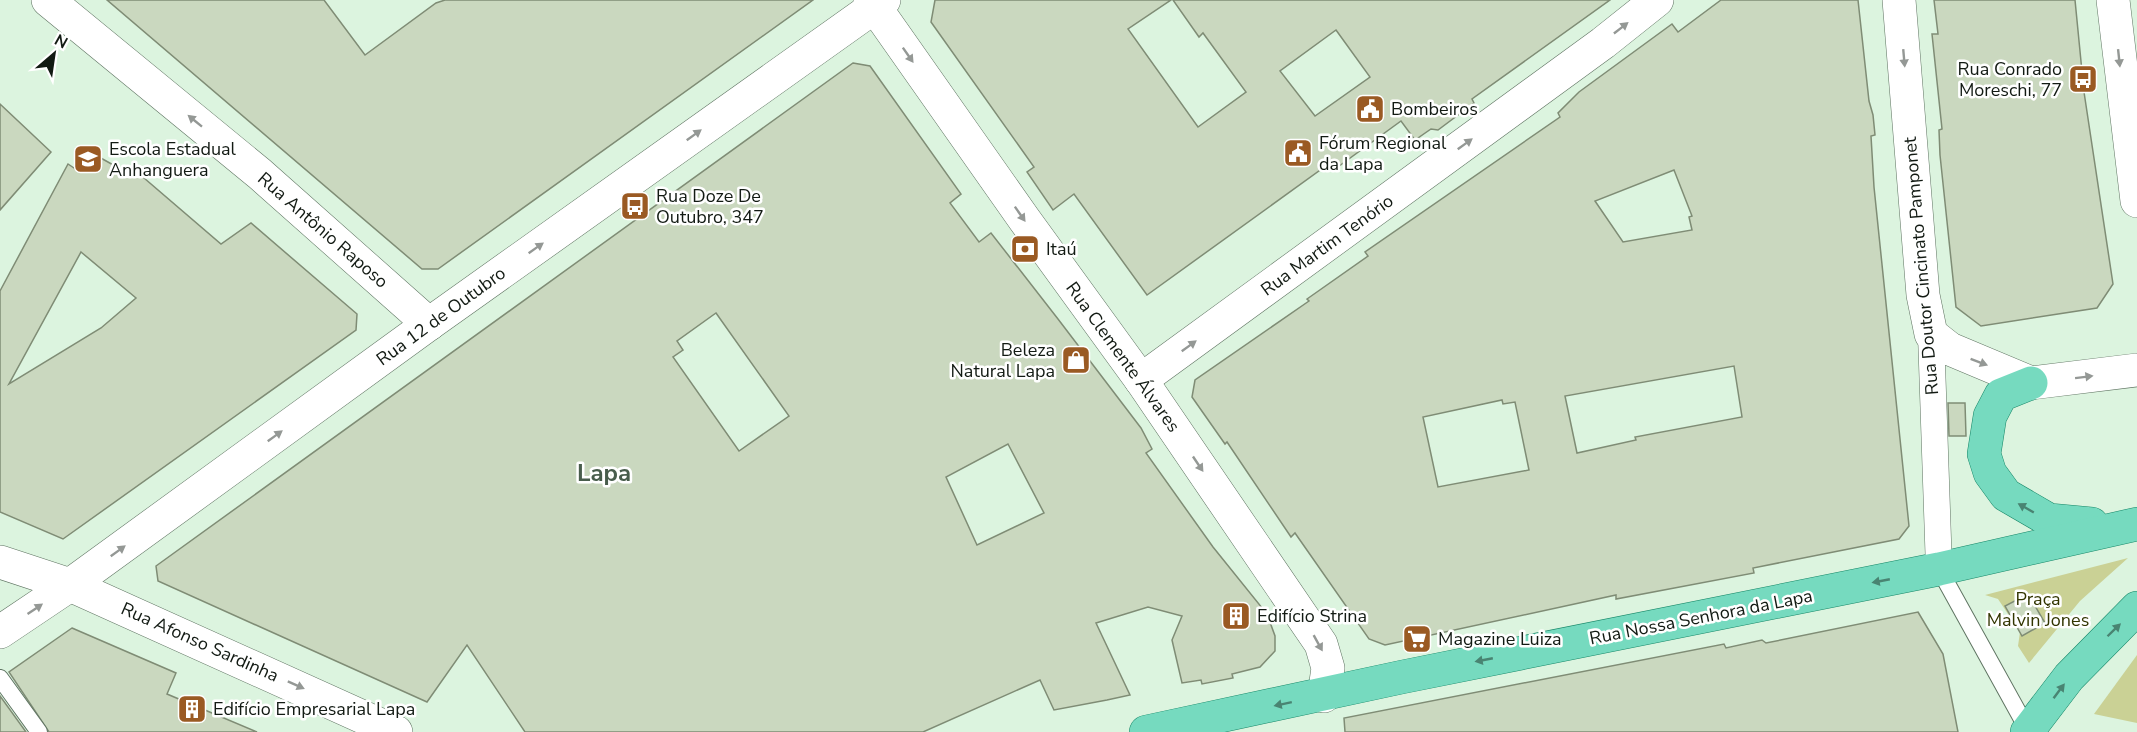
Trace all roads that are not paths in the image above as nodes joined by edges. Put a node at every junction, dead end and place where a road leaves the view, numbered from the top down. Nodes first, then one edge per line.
1 (48, 0) edge
2 (1656, 0) edge
3 (1899, 0) edge
4 (2113, 0) edge
5 (876, 2) edge
6 (2137, 201) edge
7 (429, 324) junction
8 (1931, 334) junction
9 (2137, 370) edge
10 (1142, 380) junction
11 (2031, 383) junction
12 (2130, 525) edge
13 (0, 562) edge
14 (1939, 569) junction
15 (70, 585) junction
16 (2137, 608) edge
17 (0, 632) edge
18 (0, 678) edge
19 (1324, 696) junction
20 (1238, 723) edge
21 (2027, 731) edge
22 (39, 732) edge
23 (396, 732) edge
24 (1146, 732) edge

7 -> 1 street, Rua Antônio Raposo
10 -> 2 street, Rua Martim Tenório
3 -> 8 street, Rua Doutor Cincinato Pamponet
4 -> 6 street
7 -> 5 street, Rua 12 de Outubro
5 -> 10 street, Rua Clemente Álvares
15 -> 7 street, Rua 12 de Outubro
8 -> 11 street
8 - 14 street, Rua Doutor Cincinato Pamponet
11 -> 9 street
10 -> 19 street, Rua Clemente Álvares
12 -> 11 main road
12 - 14 main road
13 - 15 street, Rua Afonso Sardinha
14 -> 19 main road, Rua Nossa Senhora da Lapa
14 - 21 lane
17 -> 15 street, Rua 12 de Outubro
15 -> 23 street, Rua Afonso Sardinha
21 -> 16 main road
18 - 22 lane
19 -> 20 main road, Rua Nossa Senhora da Lapa
20 - 24 main road, Rua Nossa Senhora da Lapa

